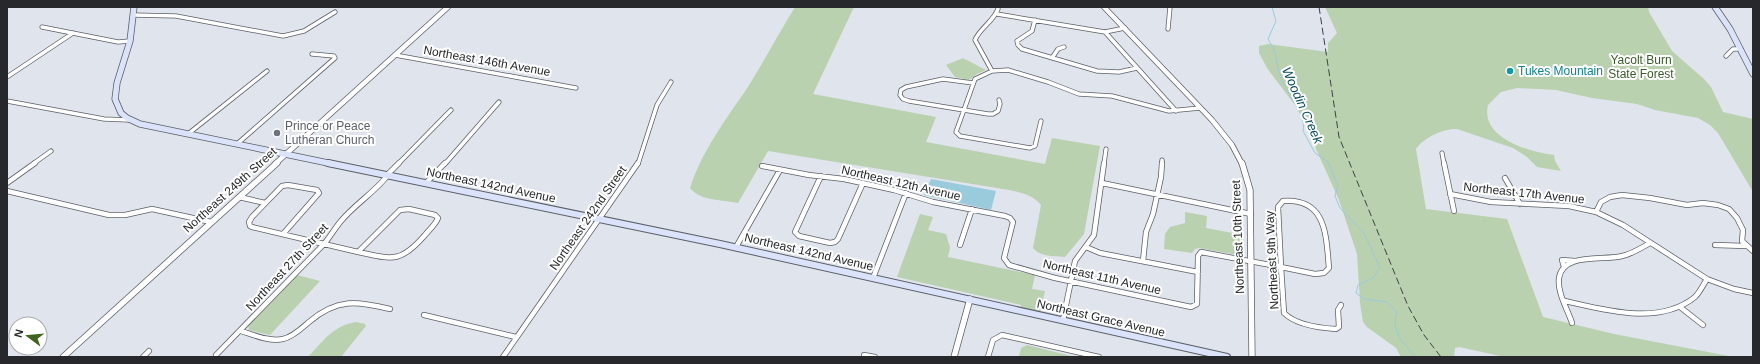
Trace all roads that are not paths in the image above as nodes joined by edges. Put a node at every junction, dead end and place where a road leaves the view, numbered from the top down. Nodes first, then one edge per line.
1 (134, 7) edge
2 (448, 7) edge
3 (1104, 7) edge
4 (1170, 7) edge
5 (1715, 7) edge
6 (998, 8) dead end
7 (335, 12) dead end
8 (997, 14) junction
9 (133, 15) junction
10 (1035, 20) junction
11 (42, 27) dead end
12 (1125, 28) junction
13 (1168, 28) dead end
14 (1105, 32) junction
15 (74, 33) junction
16 (130, 41) junction
17 (1064, 47) dead end
18 (1741, 49) junction
19 (312, 54) dead end
20 (395, 55) junction
21 (1726, 56) dead end
22 (1052, 58) junction
23 (1138, 68) junction
24 (267, 71) dead end
25 (992, 71) junction
26 (1753, 74) edge
27 (7, 77) edge
28 (671, 82) dead end
29 (973, 83) junction
30 (576, 88) dead end
31 (999, 100) dead end
32 (7, 101) edge
33 (499, 102) dead end
34 (1200, 108) junction
35 (451, 110) dead end
36 (964, 110) junction
37 (1176, 111) junction
38 (129, 120) junction
39 (1041, 121) dead end
40 (188, 134) junction
41 (237, 144) junction
42 (1106, 149) dead end
43 (51, 151) dead end
44 (1442, 152) dead end
45 (285, 154) junction
46 (1162, 160) dead end
47 (762, 166) dead end
48 (780, 170) junction
49 (388, 175) junction
50 (821, 176) junction
51 (1505, 178) dead end
52 (7, 183) edge
53 (426, 183) junction
54 (863, 183) junction
55 (1102, 183) junction
56 (7, 191) edge
57 (906, 193) junction
58 (1450, 194) junction
59 (1157, 195) junction
60 (238, 197) junction
61 (265, 203) junction
62 (1520, 204) junction
63 (972, 210) junction
64 (1454, 211) dead end
65 (1596, 212) junction
66 (1251, 214) junction
67 (600, 219) junction
68 (211, 222) junction
69 (283, 234) junction
70 (1650, 243) junction
71 (324, 244) junction
72 (1715, 244) dead end
73 (960, 245) dead end
74 (1746, 246) junction
75 (736, 247) junction
76 (1086, 247) junction
77 (1753, 251) edge
78 (358, 252) junction
79 (1251, 260) junction
80 (1143, 261) junction
81 (1006, 262) joint
82 (1281, 267) junction
83 (1198, 272) junction
84 (873, 278) junction
85 (1708, 280) junction
86 (1071, 282) junction
87 (1753, 293) edge
88 (970, 300) junction
89 (1565, 301) junction
90 (1341, 305) dead end
91 (1680, 307) junction
92 (390, 309) dead end
93 (424, 315) dead end
94 (1063, 320) junction
95 (1572, 323) dead end
96 (1703, 325) dead end
97 (241, 331) junction
98 (516, 338) junction
99 (149, 351) dead end
100 (864, 354) dead end
101 (216, 355) dead end
102 (62, 357) edge
103 (143, 357) edge
104 (503, 357) edge
105 (875, 357) edge
106 (954, 357) edge
107 (988, 357) edge
108 (1099, 357) edge
109 (1227, 357) edge
110 (1252, 357) edge

1 - 9 main road
2 - 20 street, Northeast 249th Street
3 - 12 street, Northeast 10th Street
4 - 13 street
5 - 18 main road
6 - 8 street
7 - 9 street
8 - 10 street
8 - 25 street
9 - 16 main road
10 - 14 street
10 - 22 street
11 - 15 street
12 - 14 street
12 - 34 street, Northeast 10th Street
14 - 23 street
15 - 16 street
15 - 27 street
16 - 38 main road
17 - 22 street
18 - 21 street
18 - 26 main road
19 - 41 street
20 - 30 street, Northeast 146th Avenue
20 - 45 street, Northeast 249th Street
22 - 23 street
23 - 37 street
24 - 40 street
25 - 29 street
25 - 37 street
28 - 67 street, Northeast 242nd Street
29 - 36 street
29 - 36 street
31 - 36 street
32 - 38 street, Northeast 142nd Avenue
33 - 53 street
34 - 37 street
34 - 66 street, Northeast 10th Street
35 - 49 street, Northeast 27th Street
36 - 39 street
38 - 40 main road, Northeast 142nd Avenue
40 - 41 main road, Northeast 142nd Avenue
41 - 45 main road, Northeast 142nd Avenue
42 - 55 street
43 - 52 street
44 - 58 street
45 - 49 main road, Northeast 142nd Avenue
45 - 60 street, Northeast 249th Street
46 - 59 street
47 - 48 street, Northeast 12th Avenue
48 - 50 street, Northeast 12th Avenue
48 - 75 street
49 - 53 main road, Northeast 142nd Avenue
49 - 71 street, Northeast 27th Street
50 - 54 street, Northeast 12th Avenue
50 - 54 street
51 - 62 street
53 - 67 main road, Northeast 142nd Avenue
54 - 57 street, Northeast 12th Avenue
55 - 59 street
55 - 76 street
56 - 68 street
57 - 63 street, Northeast 12th Avenue
57 - 84 street
58 - 62 street, Northeast 17th Avenue
58 - 64 street
59 - 66 street
59 - 80 street
60 - 61 street
60 - 68 street, Northeast 249th Street
61 - 69 street
61 - 69 street
62 - 65 street, Northeast 17th Avenue
63 - 73 street
63 - 81 street, Northeast 12th Avenue
65 - 70 street, Northeast 17th Avenue
65 - 74 street
66 - 79 street, Northeast 10th Street
67 - 75 main road, Northeast 142nd Avenue
67 - 98 street, Northeast 242nd Street
68 - 102 street, Northeast 249th Street
69 - 71 street
70 - 85 street, Northeast 17th Avenue
70 - 89 street
71 - 78 street
71 - 97 street, Northeast 27th Street
72 - 74 street
74 - 77 street
75 - 84 main road, Northeast 142nd Avenue
76 - 80 street
76 - 86 street
78 - 78 street
79 - 82 street
79 - 83 street
79 - 110 street, Northeast 10th Street
80 - 83 street
81 - 86 street, Northeast 11th Avenue
82 - 82 street, Northeast 9th Way
82 - 90 street, Northeast 9th Way
83 - 86 street, Northeast 11th Avenue
84 - 88 main road, Northeast 142nd Avenue
85 - 87 street, Northeast 17th Avenue
85 - 91 street
86 - 94 street
88 - 94 main road, Northeast Grace Avenue
88 - 106 street
89 - 91 street
89 - 95 street
91 - 96 street
92 - 97 street
93 - 98 street
94 - 109 main road, Northeast Grace Avenue
97 - 101 street, Northeast 27th Street
98 - 104 street, Northeast 242nd Street
99 - 103 street
100 - 105 street
107 - 108 street

